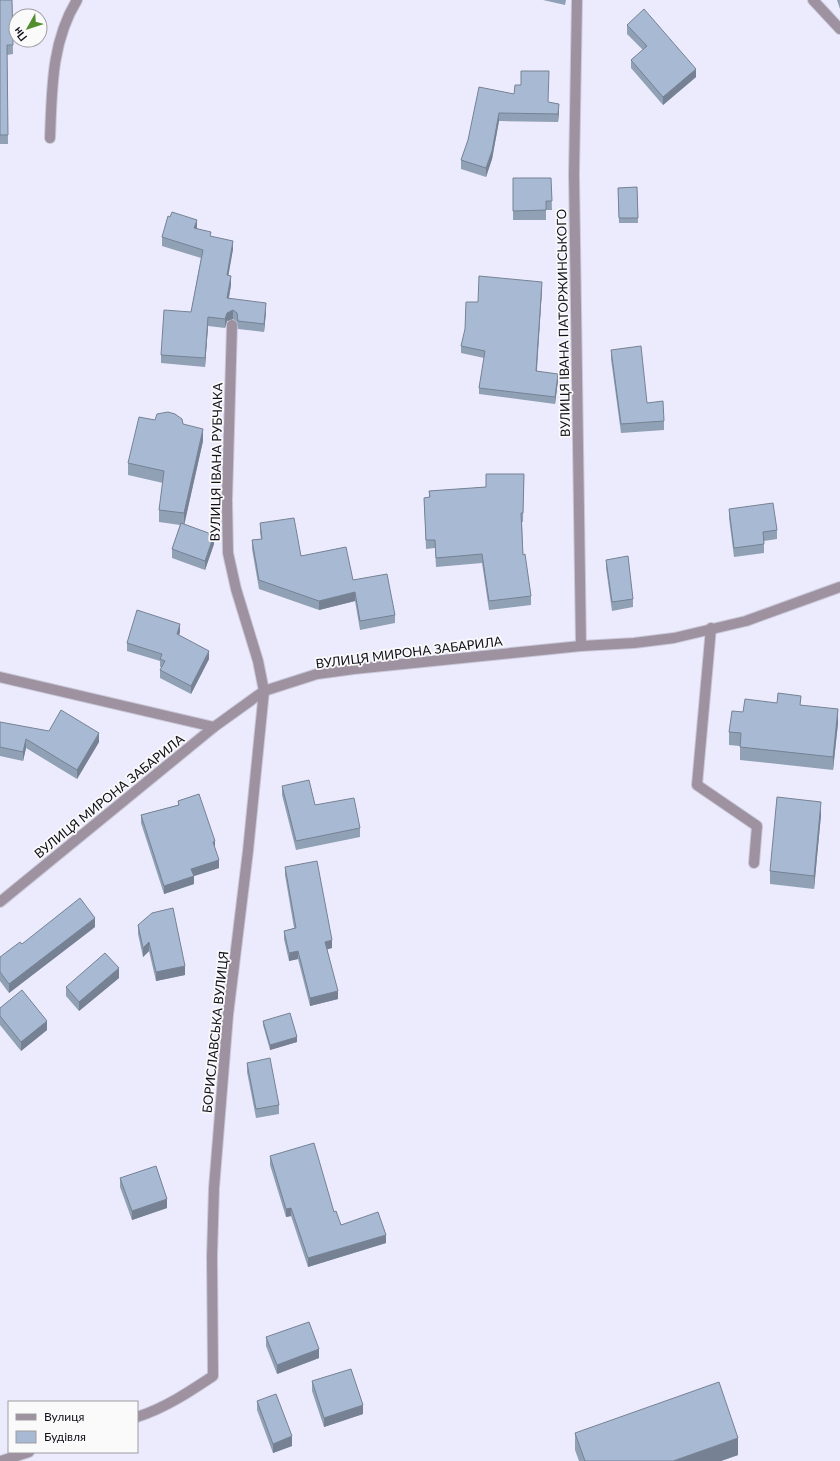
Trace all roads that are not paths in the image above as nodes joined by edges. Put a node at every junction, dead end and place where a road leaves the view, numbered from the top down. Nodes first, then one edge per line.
1 (76, 0) edge
2 (577, 0) edge
3 (813, 0) edge
4 (840, 29) edge
5 (50, 138) dead end
6 (232, 325) dead end
7 (840, 587) edge
8 (711, 628) junction
9 (581, 646) junction
10 (0, 678) edge
11 (264, 691) junction
12 (214, 727) junction
13 (754, 863) dead end
14 (0, 902) edge
15 (138, 1417) edge
16 (26, 1453) edge
17 (2, 1461) edge

1 - 5 street
2 - 9 street, ВУЛИЦЯ ІВАНА ПАТОРЖИНСЬКОГО
3 - 4 street
6 - 11 street, ВУЛИЦЯ ІВАНА РУБЧАКА
7 - 8 street, ВУЛИЦЯ МИРОНА ЗАБАРИЛА
8 - 9 street, ВУЛИЦЯ МИРОНА ЗАБАРИЛА
8 - 13 street
9 - 11 street, ВУЛИЦЯ МИРОНА ЗАБАРИЛА
10 - 12 street
11 - 12 street, ВУЛИЦЯ МИРОНА ЗАБАРИЛА
11 - 15 street, БОРИСЛАВСЬКА ВУЛИЦЯ
12 - 14 street, ВУЛИЦЯ МИРОНА ЗАБАРИЛА
16 - 17 street

